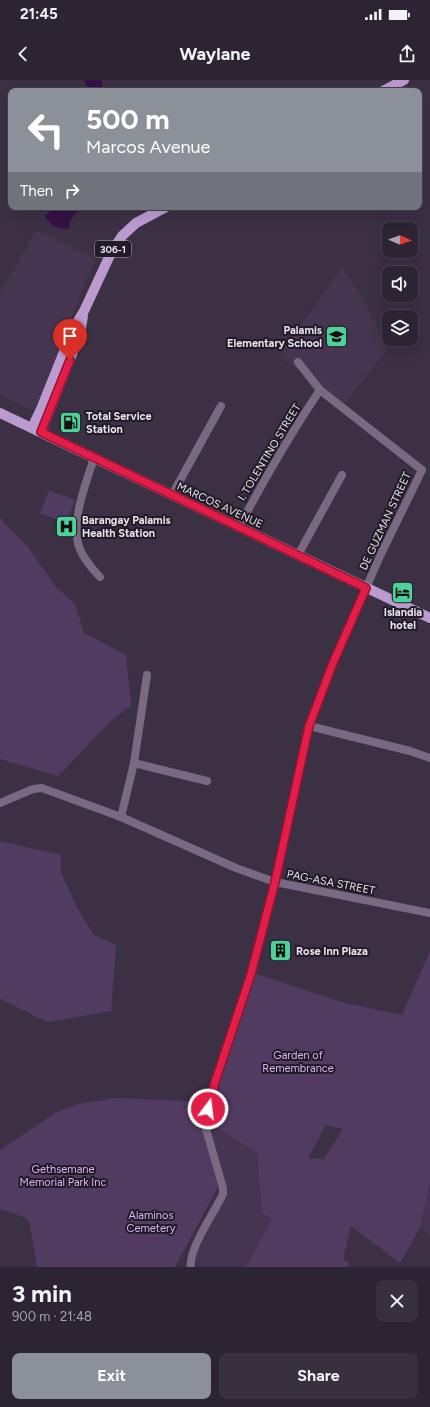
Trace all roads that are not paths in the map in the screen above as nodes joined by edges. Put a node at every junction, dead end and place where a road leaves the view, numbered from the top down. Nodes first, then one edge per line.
1 (404, 80) edge
2 (389, 88) edge
3 (160, 210) edge
4 (298, 362) dead end
5 (320, 390) junction
6 (221, 406) dead end
7 (0, 413) edge
8 (36, 430) junction
9 (94, 458) junction
10 (430, 465) edge
11 (422, 470) junction
12 (342, 475) dead end
13 (172, 495) junction
14 (239, 527) junction
15 (298, 555) junction
16 (100, 577) dead end
17 (366, 588) junction
18 (430, 618) edge
19 (147, 675) dead end
20 (309, 726) junction
21 (430, 758) edge
22 (134, 763) junction
23 (207, 781) dead end
24 (0, 803) edge
25 (121, 816) junction
26 (275, 882) junction
27 (430, 913) edge
28 (191, 1267) edge

1 - 2 main road
3 - 8 main road, 306-1
4 - 5 street
5 - 11 street
5 - 14 street, I. TOLENTINO STREET
6 - 13 street
7 - 8 main road, MARCOS AVENUE
8 - 9 main road, MARCOS AVENUE
9 - 13 main road, MARCOS AVENUE
9 - 16 street
10 - 11 street
11 - 17 street, DE GUZMAN STREET
12 - 15 street
13 - 14 main road, MARCOS AVENUE
14 - 15 main road, MARCOS AVENUE
15 - 17 main road, MARCOS AVENUE
17 - 18 main road, MARCOS AVENUE
17 - 20 street, DE GUZMAN STREET
19 - 22 street
20 - 21 street
20 - 26 street, DE GUZMAN STREET
22 - 23 street
22 - 25 street
24 - 25 street, PAG-ASA STREET
25 - 26 street, PAG-ASA STREET
26 - 27 street, PAG-ASA STREET
26 - 28 street, DE GUZMAN STREET

